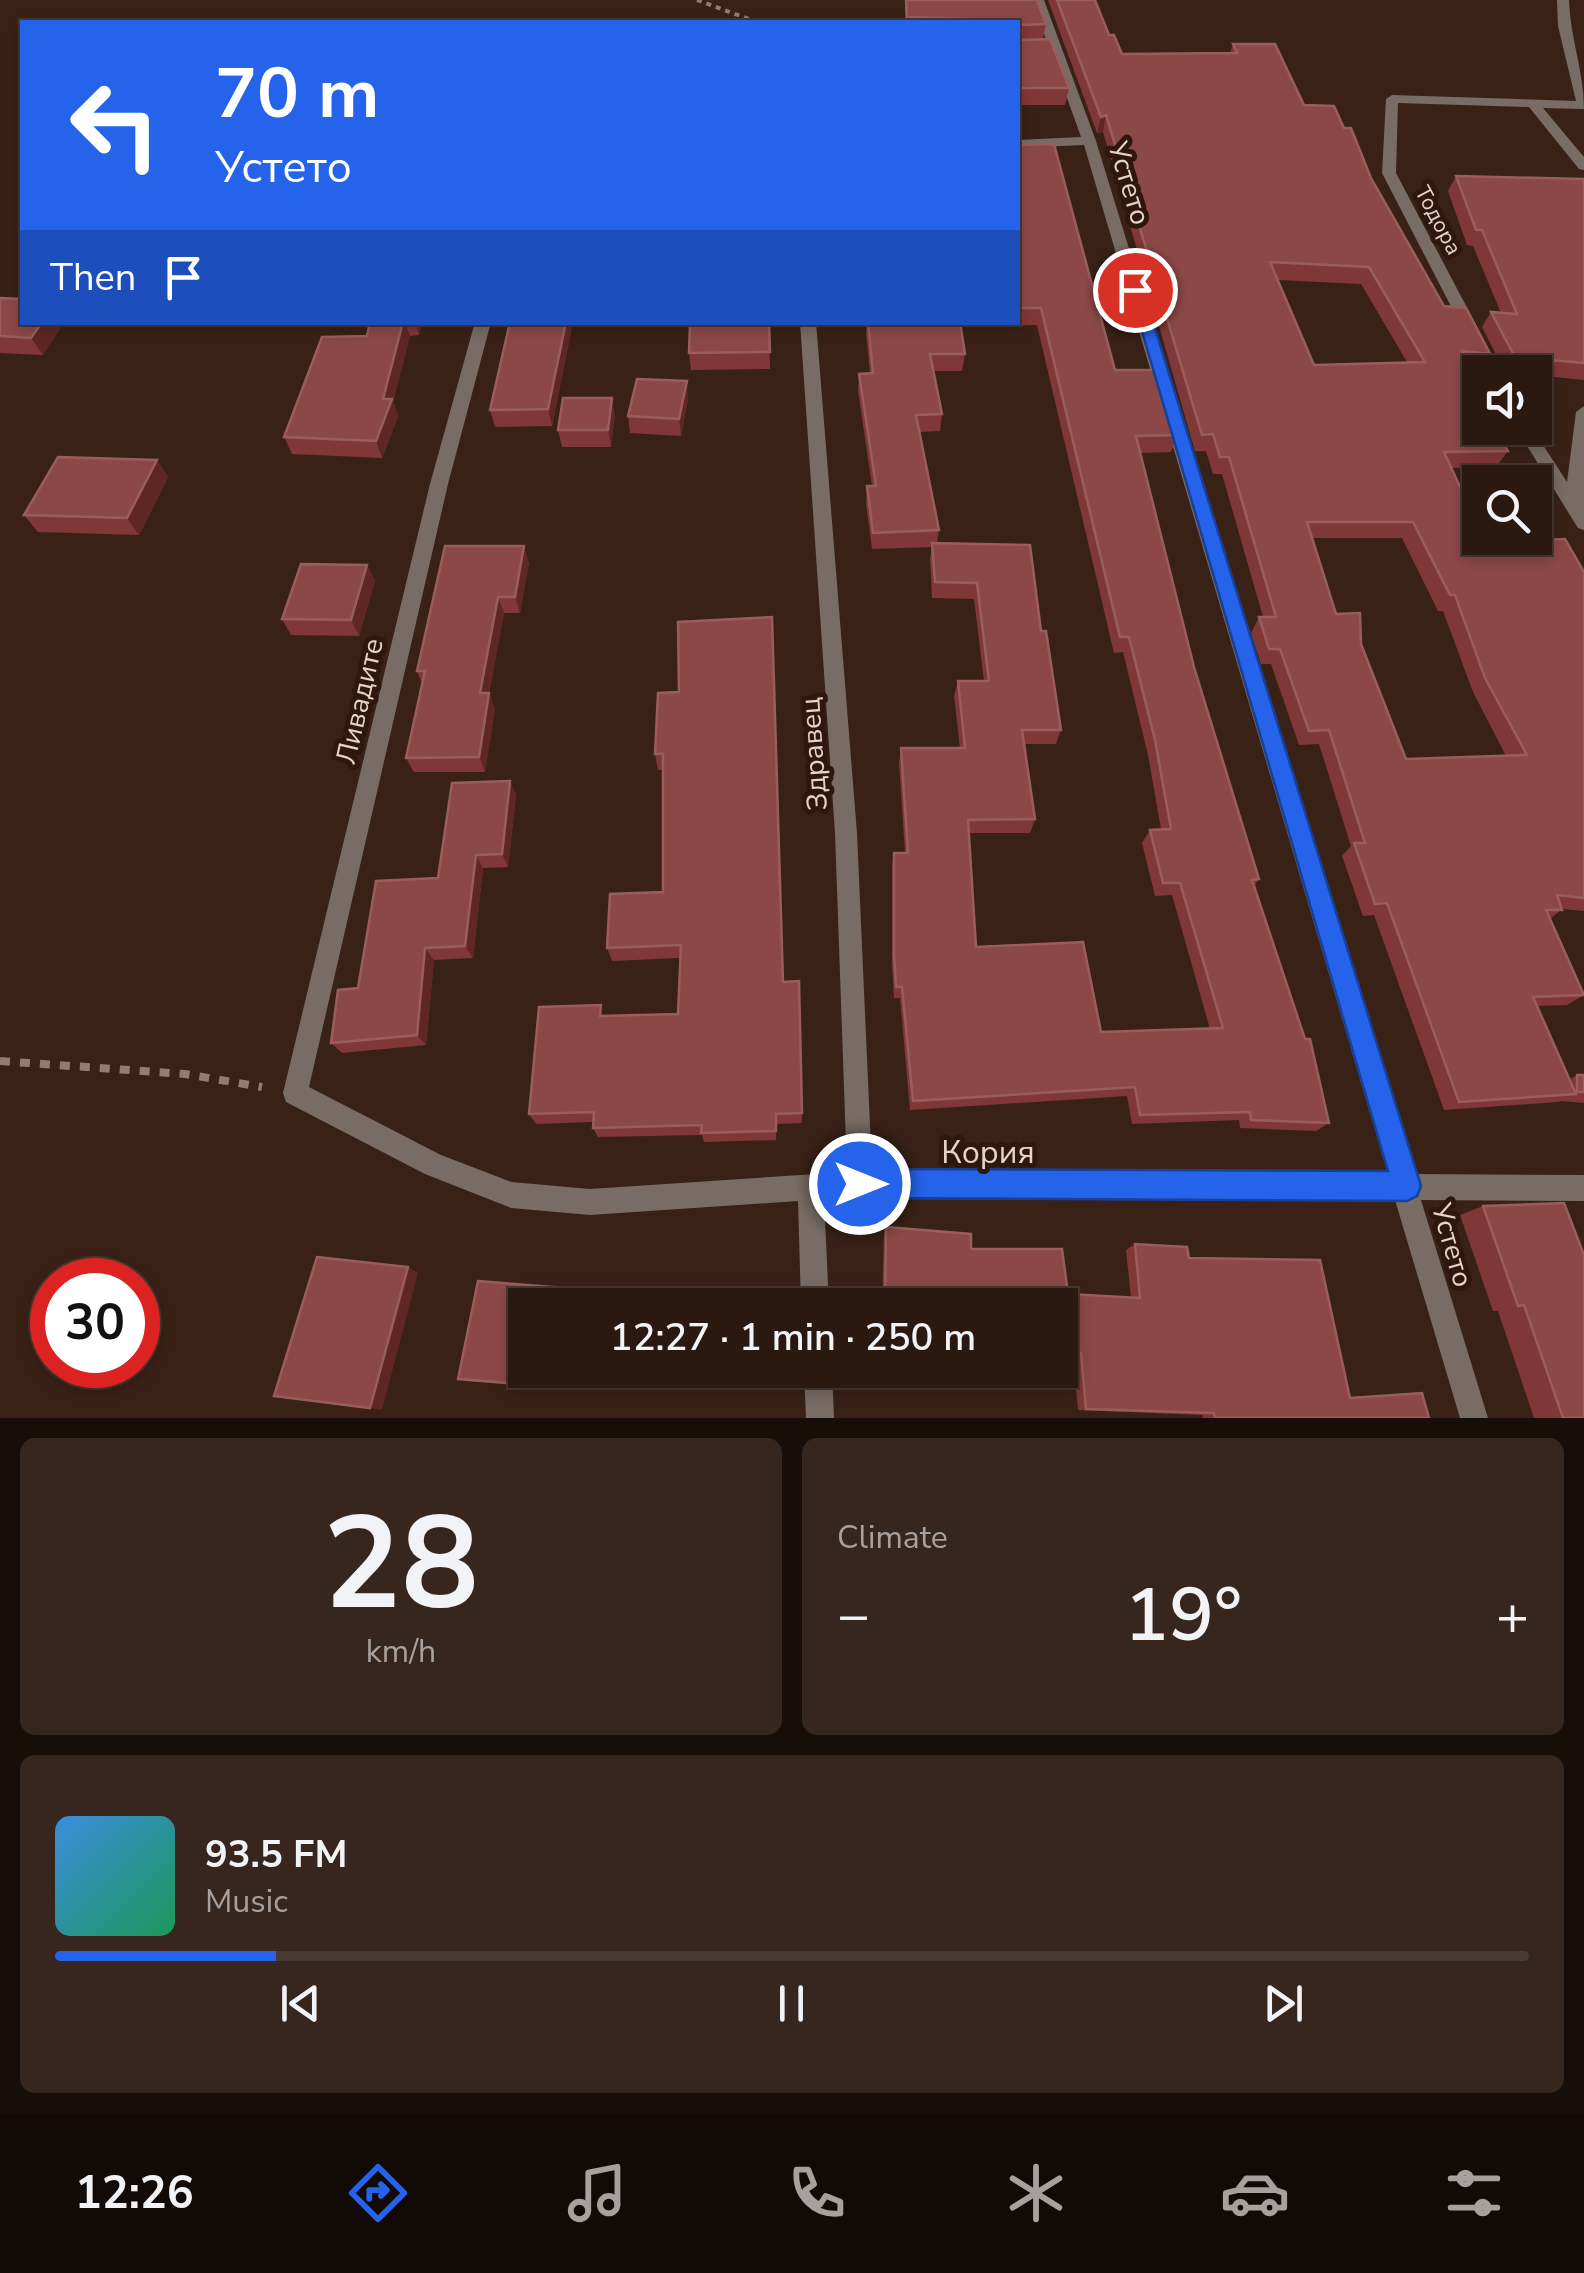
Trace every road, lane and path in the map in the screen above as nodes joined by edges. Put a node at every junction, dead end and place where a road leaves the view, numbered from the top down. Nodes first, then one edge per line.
1 (697, 0) edge
2 (1038, 0) edge
3 (1562, 0) edge
4 (751, 20) edge
5 (1533, 104) junction
6 (1584, 105) edge
7 (1089, 141) junction
8 (1020, 144) edge
9 (1584, 166) edge
10 (482, 325) edge
11 (808, 325) edge
12 (1484, 355) edge
13 (1584, 412) edge
14 (1535, 445) edge
15 (1573, 505) junction
16 (1584, 523) edge
17 (0, 1060) edge
18 (295, 1093) junction
19 (860, 1184) junction
20 (1407, 1186) junction
21 (811, 1188) junction
22 (1584, 1188) edge
23 (814, 1288) edge
24 (819, 1388) edge
25 (820, 1418) edge
26 (1474, 1418) edge

1 - 4 path
2 - 7 street, Устето
3 - 6 street
5 - 6 street
5 - 9 street
5 - 12 street, Тодора
7 - 8 street
7 - 20 street, Устето
10 - 18 street, Ливадите
11 - 19 street, Здравец
13 - 15 street
14 - 15 street
15 - 16 street
17 - 18 path
18 - 21 street, Кория
19 - 20 street, Кория
19 - 21 street, Кория
20 - 22 street, Кория
20 - 26 street, Устето
21 - 23 street
24 - 25 street

